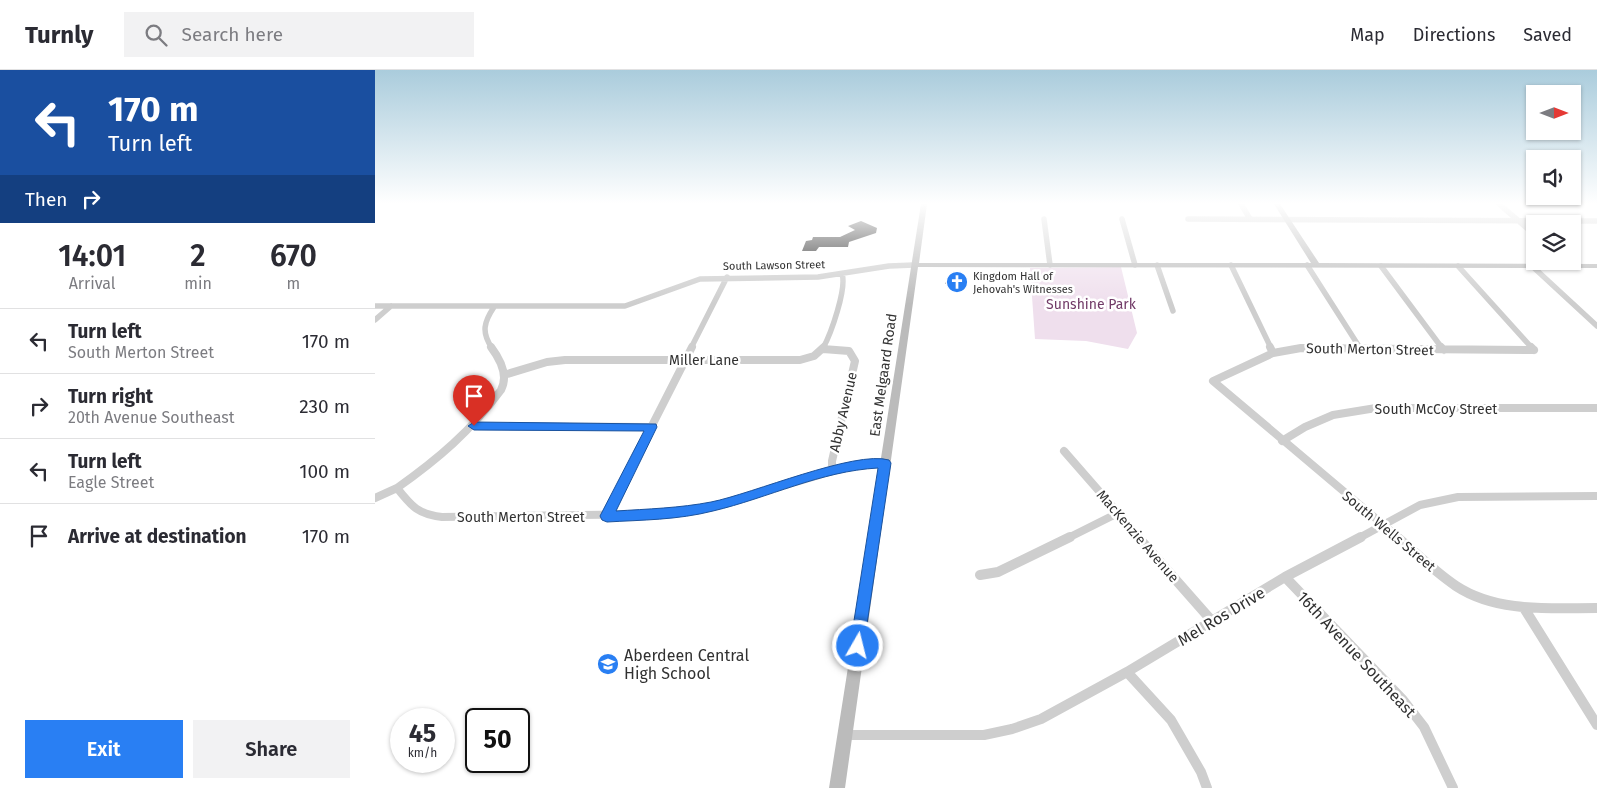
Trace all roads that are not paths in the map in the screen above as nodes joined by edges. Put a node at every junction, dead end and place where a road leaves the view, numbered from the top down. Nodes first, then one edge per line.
1 (918, 238) edge
2 (1046, 238) edge
3 (1127, 238) edge
4 (1299, 238) edge
5 (914, 265) junction
6 (1050, 265) junction
7 (1135, 265) junction
8 (1157, 265) junction
9 (1231, 265) junction
10 (1307, 265) junction
11 (1581, 265) edge
12 (1317, 266) junction
13 (1381, 266) junction
14 (1458, 266) junction
15 (1526, 266) edge
16 (1597, 266) edge
17 (1536, 270) edge
18 (842, 274) junction
19 (727, 277) junction
20 (375, 306) edge
21 (391, 306) junction
22 (494, 307) junction
23 (1173, 311) dead end
24 (375, 320) edge
25 (1597, 326) edge
26 (1360, 348) junction
27 (823, 349) junction
28 (1444, 350) junction
29 (1273, 354) junction
30 (685, 360) junction
31 (504, 375) junction
32 (1213, 381) joint
33 (1597, 408) edge
34 (474, 426) junction
35 (651, 427) junction
36 (1282, 441) junction
37 (1064, 451) dead end
38 (885, 463) junction
39 (832, 471) junction
40 (397, 488) junction
41 (1597, 496) edge
42 (375, 498) edge
43 (1118, 513) junction
44 (607, 516) junction
45 (1382, 525) junction
46 (980, 575) dead end
47 (1285, 577) junction
48 (1523, 608) junction
49 (1597, 608) edge
50 (1212, 620) junction
51 (1127, 672) junction
52 (1597, 726) edge
53 (845, 735) junction
54 (837, 788) edge
55 (1207, 788) edge
56 (1453, 788) edge

1 - 5 street, East Melgaard Road
2 - 6 street
3 - 7 street
4 - 12 street
5 - 6 street, South Lawson Street
5 - 18 street, South Lawson Street
5 - 38 street, East Melgaard Road
6 - 7 street, South Lawson Street
7 - 8 street, South Lawson Street
8 - 9 street, South Lawson Street
8 - 23 street
9 - 10 street, South Lawson Street
9 - 29 street
10 - 12 street, South Lawson Street
10 - 26 street
11 - 16 street, South Lawson Street
12 - 13 street, South Lawson Street
13 - 14 street, South Lawson Street
13 - 28 street
14 - 15 street, South Lawson Street
14 - 28 street, South Merton Street
17 - 25 street
18 - 19 street, South Lawson Street
18 - 27 street
19 - 22 street, South Lawson Street
19 - 30 street
20 - 21 street, South Lawson Street
21 - 22 street, South Lawson Street
21 - 24 street
22 - 31 street
26 - 28 street, South Merton Street
26 - 29 street, South Merton Street
27 - 30 street, Miller Lane
27 - 39 street, Abby Avenue
29 - 32 street, South Merton Street
30 - 31 street, Miller Lane
30 - 35 street
31 - 34 street
32 - 36 street, South Wells Street
33 - 36 street, South McCoy Street
34 - 35 street
34 - 40 street
35 - 44 street
36 - 45 street, South Wells Street
37 - 43 street, MacKenzie Avenue
38 - 39 street, South Merton Street
38 - 53 street, East Melgaard Road
39 - 44 street, South Merton Street
40 - 42 street
40 - 44 street, South Merton Street
41 - 45 street, Mel Ros Drive
43 - 46 street
43 - 50 street, MacKenzie Avenue
45 - 47 street, Mel Ros Drive
45 - 48 street, South Wells Street
47 - 50 street, Mel Ros Drive
47 - 56 street, 16th Avenue Southeast
48 - 49 street, South Wells Street
48 - 52 street
50 - 51 street, Mel Ros Drive
51 - 53 street, Mel Ros Drive
51 - 55 street
53 - 54 street, East Melgaard Road

